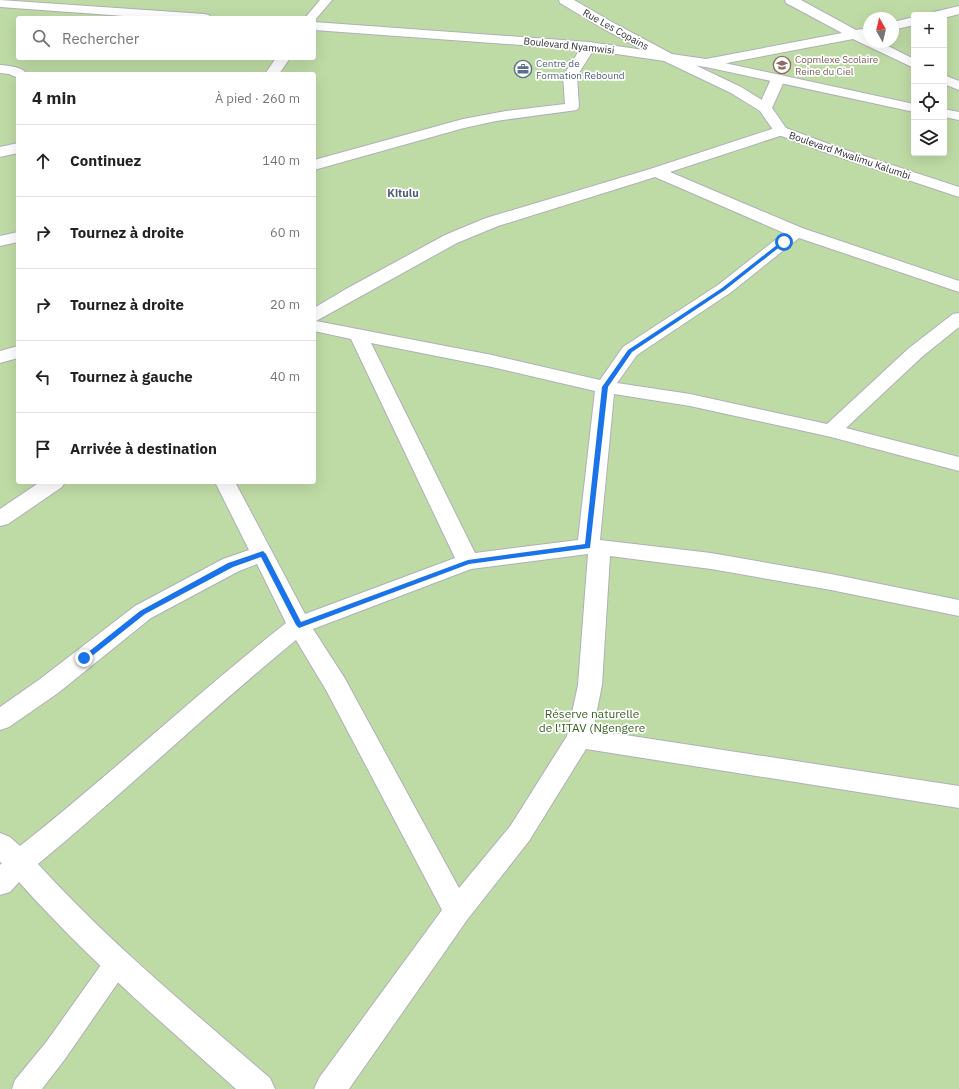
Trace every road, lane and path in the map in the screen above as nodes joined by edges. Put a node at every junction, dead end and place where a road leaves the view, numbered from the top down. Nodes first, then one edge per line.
1 (326, 0) edge
2 (565, 0) edge
3 (790, 0) edge
4 (0, 3) edge
5 (959, 10) edge
6 (947, 13) edge
7 (177, 16) edge
8 (313, 16) edge
9 (911, 22) edge
10 (899, 25) edge
11 (316, 26) edge
12 (863, 33) edge
13 (855, 35) junction
14 (589, 46) junction
15 (667, 57) junction
16 (282, 60) edge
17 (706, 63) junction
18 (911, 63) edge
19 (0, 69) edge
20 (16, 72) edge
21 (273, 72) edge
22 (778, 79) junction
23 (947, 80) edge
24 (959, 86) edge
25 (959, 92) edge
26 (947, 95) edge
27 (910, 106) edge
28 (765, 108) junction
29 (947, 114) edge
30 (959, 116) edge
31 (781, 131) junction
32 (16, 148) edge
33 (0, 152) edge
34 (316, 165) edge
35 (656, 172) junction
36 (959, 192) edge
37 (796, 232) junction
38 (16, 237) edge
39 (0, 241) edge
40 (959, 287) edge
41 (316, 315) edge
42 (959, 318) edge
43 (316, 326) edge
44 (358, 335) junction
45 (16, 353) edge
46 (0, 357) edge
47 (605, 387) junction
48 (831, 431) junction
49 (959, 464) edge
50 (52, 484) edge
51 (226, 484) edge
52 (0, 519) edge
53 (593, 547) junction
54 (263, 554) junction
55 (468, 562) junction
56 (959, 608) edge
57 (299, 625) junction
58 (0, 720) edge
59 (579, 738) junction
60 (959, 797) edge
61 (10, 854) edge
62 (0, 883) edge
63 (456, 911) junction
64 (117, 963) junction
65 (25, 1089) edge
66 (259, 1089) edge
67 (330, 1089) edge

1 - 8 lane
2 - 15 street, Rue Les Copains
3 - 13 street
4 - 7 street
5 - 6 street
9 - 10 street
11 - 14 street, Boulevard Nyamwisi
12 - 13 street
13 - 17 street
13 - 18 street
14 - 15 street, Boulevard Nyamwisi
14 - 34 street
15 - 17 street, Boulevard Nyamwisi
15 - 28 street, Boulevard Mwalimu Kalumbi
16 - 21 street
17 - 22 street, Boulevard Nyamwisi
19 - 20 street
22 - 27 street, Boulevard Nyamwisi
22 - 28 street
23 - 24 street
25 - 26 street
28 - 31 street, Boulevard Mwalimu Kalumbi
29 - 30 street
31 - 35 street
31 - 36 street, Boulevard Mwalimu Kalumbi
32 - 33 street
35 - 37 street
35 - 41 street
37 - 40 street
37 - 47 street
38 - 39 street
42 - 48 street
43 - 44 street
44 - 47 street
44 - 55 street
45 - 46 street
47 - 48 street
47 - 53 street
48 - 49 street
50 - 52 street
51 - 54 street
53 - 55 street
53 - 56 street
53 - 59 street
54 - 57 street
54 - 58 street
55 - 57 street
57 - 61 street
57 - 63 street
59 - 60 street
59 - 63 street
61 - 62 street
61 - 64 street
63 - 67 street
64 - 65 lane
64 - 66 street

